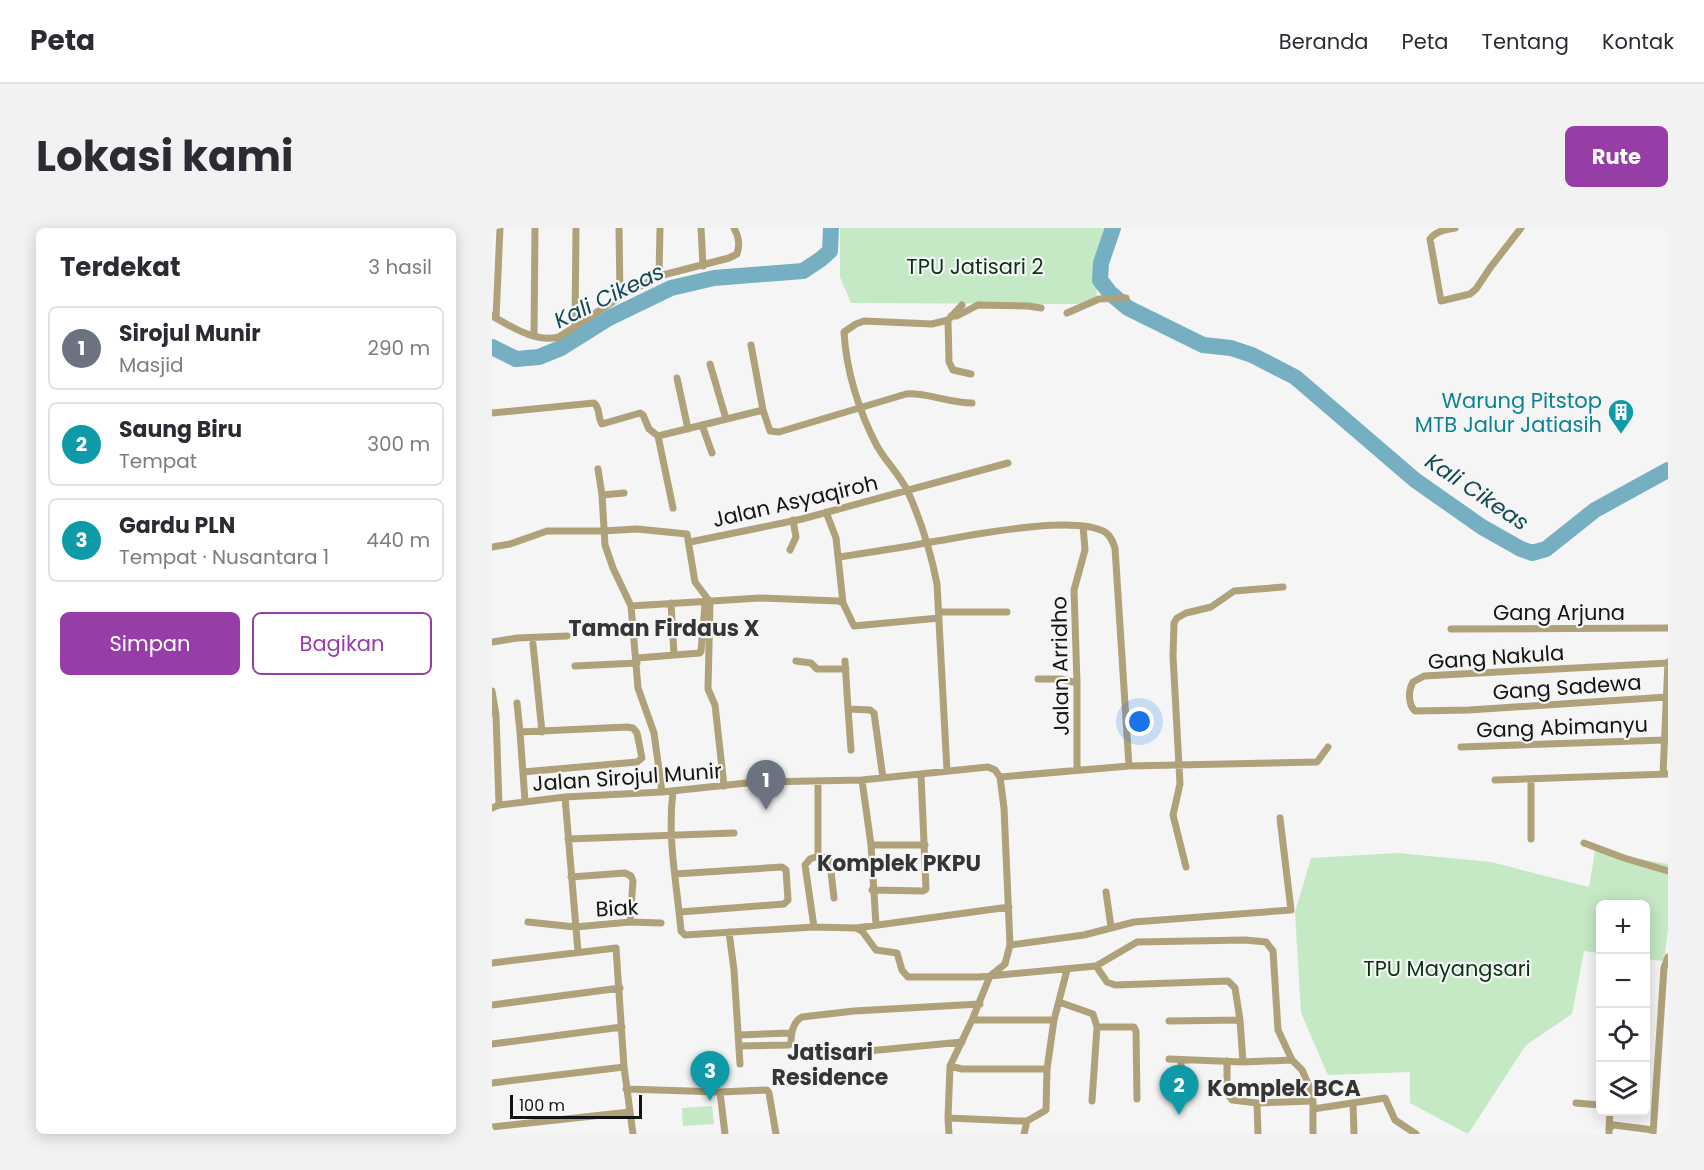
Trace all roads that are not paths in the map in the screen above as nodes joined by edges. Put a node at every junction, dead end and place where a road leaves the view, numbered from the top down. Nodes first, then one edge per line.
1 (500, 228) edge
2 (535, 228) edge
3 (576, 228) edge
4 (619, 228) edge
5 (660, 228) edge
6 (701, 228) edge
7 (734, 228) edge
8 (1455, 228) edge
9 (1521, 228) edge
10 (703, 266) junction
11 (659, 276) junction
12 (620, 297) junction
13 (1126, 298) dead end
14 (962, 305) dead end
15 (1041, 308) dead end
16 (1067, 313) dead end
17 (494, 317) edge
18 (950, 318) junction
19 (575, 326) junction
20 (534, 336) junction
21 (751, 345) dead end
22 (710, 364) dead end
23 (971, 374) dead end
24 (677, 378) dead end
25 (972, 403) dead end
26 (861, 408) junction
27 (763, 410) junction
28 (492, 413) edge
29 (726, 419) junction
30 (702, 425) junction
31 (688, 429) junction
32 (658, 436) junction
33 (712, 453) dead end
34 (1008, 463) dead end
35 (598, 469) dead end
36 (907, 490) junction
37 (624, 493) dead end
38 (602, 495) junction
39 (673, 508) dead end
40 (826, 512) junction
41 (793, 520) junction
42 (1083, 526) junction
43 (603, 531) junction
44 (690, 542) junction
45 (926, 543) junction
46 (492, 547) edge
47 (790, 549) dead end
48 (840, 557) junction
49 (1283, 587) dead end
50 (702, 602) junction
51 (710, 602) junction
52 (671, 603) junction
53 (843, 603) junction
54 (631, 606) junction
55 (1007, 612) dead end
56 (939, 615) junction
57 (1451, 628) dead end
58 (1668, 628) edge
59 (567, 636) dead end
60 (492, 642) edge
61 (533, 645) dead end
62 (674, 655) junction
63 (637, 661) junction
64 (796, 661) dead end
65 (845, 661) dead end
66 (1668, 663) edge
67 (575, 666) dead end
68 (846, 669) junction
69 (1038, 679) dead end
70 (1077, 684) junction
71 (492, 691) edge
72 (1667, 697) edge
73 (517, 703) dead end
74 (1667, 707) edge
75 (848, 709) junction
76 (1469, 710) joint
77 (494, 714) edge
78 (520, 732) junction
79 (542, 732) junction
80 (1665, 740) junction
81 (1328, 747) dead end
82 (1461, 747) dead end
83 (851, 750) dead end
84 (1179, 765) junction
85 (1129, 766) junction
86 (1077, 770) junction
87 (947, 771) junction
88 (523, 772) junction
89 (921, 774) junction
90 (1665, 774) edge
91 (1000, 777) junction
92 (883, 778) junction
93 (1531, 779) junction
94 (862, 780) junction
95 (1495, 780) dead end
96 (818, 781) junction
97 (724, 786) junction
98 (662, 792) junction
99 (673, 792) junction
100 (565, 797) junction
101 (525, 801) junction
102 (496, 806) edge
103 (1280, 818) dead end
104 (734, 833) dead end
105 (672, 835) junction
106 (1531, 838) dead end
107 (568, 839) junction
108 (1584, 843) dead end
109 (870, 845) junction
110 (925, 845) junction
111 (818, 856) junction
112 (1186, 867) dead end
113 (1668, 871) edge
114 (675, 874) junction
115 (571, 877) junction
116 (872, 890) junction
117 (1106, 892) dead end
118 (834, 898) dead end
119 (1009, 907) junction
120 (680, 912) junction
121 (528, 922) dead end
122 (630, 922) junction
123 (661, 923) dead end
124 (876, 925) junction
125 (575, 927) junction
126 (814, 927) junction
127 (856, 927) junction
128 (1111, 927) junction
129 (729, 932) junction
130 (1010, 945) junction
131 (578, 952) junction
132 (1668, 957) edge
133 (492, 963) edge
134 (1096, 966) junction
135 (1067, 970) junction
136 (990, 976) junction
137 (620, 988) junction
138 (1059, 1002) junction
139 (980, 1004) junction
140 (492, 1005) edge
141 (972, 1020) junction
142 (1054, 1020) junction
143 (1240, 1020) junction
144 (1169, 1021) dead end
145 (1097, 1027) junction
146 (622, 1028) junction
147 (791, 1033) junction
148 (739, 1035) junction
149 (962, 1042) junction
150 (492, 1044) edge
151 (739, 1046) junction
152 (807, 1054) dead end
153 (1169, 1059) dead end
154 (1181, 1060) junction
155 (1292, 1060) junction
156 (1227, 1061) junction
157 (1243, 1062) junction
158 (740, 1064) dead end
159 (950, 1066) junction
160 (624, 1067) junction
161 (1047, 1069) junction
162 (492, 1083) edge
163 (626, 1089) junction
164 (720, 1092) junction
165 (1182, 1092) dead end
166 (1137, 1099) dead end
167 (1092, 1101) dead end
168 (1257, 1103) junction
169 (1353, 1103) junction
170 (1576, 1103) dead end
171 (1313, 1105) junction
172 (1596, 1105) edge
173 (630, 1112) junction
174 (1610, 1116) edge
175 (948, 1118) junction
176 (1027, 1121) junction
177 (492, 1127) edge
178 (1609, 1131) edge
179 (1653, 1132) edge
180 (633, 1134) edge
181 (725, 1134) edge
182 (776, 1134) edge
183 (949, 1134) edge
184 (1023, 1134) edge
185 (1258, 1134) edge
186 (1313, 1134) edge
187 (1354, 1134) edge
188 (1416, 1134) edge

1 - 17 street
2 - 20 street
3 - 19 street
4 - 12 street
5 - 11 street
6 - 10 street
7 - 10 street
8 - 9 street
10 - 11 street
11 - 12 street
12 - 19 street
13 - 16 street
14 - 18 street
15 - 18 street
17 - 20 street
18 - 23 street
18 - 26 street
19 - 20 street
21 - 27 street
22 - 29 street
24 - 31 street
25 - 26 street
26 - 27 street
26 - 36 street
27 - 29 street
28 - 32 street
29 - 30 street
30 - 31 street
30 - 33 street
31 - 32 street
32 - 39 street
34 - 36 street, Jalan Asyaqiroh
35 - 38 street
36 - 40 street, Jalan Asyaqiroh
36 - 45 street
37 - 38 street
38 - 43 street
40 - 41 street, Jalan Asyaqiroh
40 - 48 street
41 - 44 street, Jalan Asyaqiroh
41 - 47 street
42 - 45 street
42 - 70 street, Jalan Arridho
42 - 85 street
43 - 44 street
43 - 46 street
43 - 54 street
44 - 51 street
45 - 48 street
45 - 56 street
48 - 53 street
49 - 84 street
50 - 51 street
50 - 52 street
50 - 62 street
51 - 53 street
51 - 97 street
52 - 54 street
52 - 62 street
53 - 56 street
54 - 63 street
55 - 56 street
56 - 87 street
57 - 58 street, Gang Arjuna
59 - 60 street
61 - 79 street
62 - 63 street
63 - 67 street
63 - 98 street
64 - 68 street
65 - 68 street
66 - 72 street
66 - 76 street, Gang Nakula
68 - 75 street
69 - 70 street
70 - 86 street, Jalan Arridho
71 - 77 street
72 - 74 street
72 - 76 street, Gang Sadewa
73 - 78 street
74 - 80 street
75 - 83 street
75 - 92 street
77 - 102 street
78 - 79 street
78 - 88 street
79 - 88 street
80 - 82 street, Gang Abimanyu
80 - 90 street
81 - 84 street
84 - 85 street
84 - 112 street
85 - 86 street
86 - 91 street
87 - 89 street, Jalan Sirojul Munir
87 - 91 street, Jalan Sirojul Munir
88 - 101 street
89 - 92 street, Jalan Sirojul Munir
89 - 110 street
90 - 93 street
91 - 119 street
92 - 94 street, Jalan Sirojul Munir
93 - 95 street
93 - 106 street
94 - 96 street, Jalan Sirojul Munir
94 - 109 street
96 - 97 street, Jalan Sirojul Munir
96 - 111 street
97 - 99 street, Jalan Sirojul Munir
98 - 99 street, Jalan Sirojul Munir
98 - 100 street, Jalan Sirojul Munir
99 - 105 street
100 - 101 street, Jalan Sirojul Munir
100 - 107 street
101 - 102 street, Jalan Sirojul Munir
103 - 128 street
104 - 105 street
105 - 107 street
105 - 114 street
107 - 115 street
108 - 113 street
109 - 110 street
109 - 116 street
110 - 116 street
111 - 118 street
111 - 126 street
114 - 120 street
114 - 120 street
115 - 122 street
115 - 125 street
116 - 124 street
117 - 128 street
119 - 124 street
119 - 130 street
120 - 129 street
121 - 125 street, Biak
122 - 123 street, Biak
122 - 125 street, Biak
124 - 127 street
125 - 131 street
126 - 127 street
126 - 129 street
127 - 136 street
128 - 130 street
129 - 148 street
130 - 136 street
131 - 133 street
131 - 137 street
132 - 179 street
134 - 135 street
134 - 143 street
134 - 155 street
135 - 136 street
135 - 138 street
136 - 139 street
137 - 140 street
137 - 146 street
138 - 142 street
138 - 145 street
139 - 141 street
139 - 147 street
141 - 142 street
141 - 149 street
142 - 161 street
143 - 144 street
143 - 157 street
145 - 166 street
145 - 167 street
146 - 150 street
146 - 160 street
147 - 148 street
147 - 151 street
148 - 151 street
149 - 152 street
149 - 159 street
151 - 158 street
153 - 154 street
154 - 156 street
154 - 165 street
155 - 157 street
155 - 171 street
156 - 157 street
156 - 168 street
159 - 161 street
159 - 175 street
160 - 162 street
160 - 163 street
161 - 176 street
163 - 164 street
163 - 173 street
164 - 181 street
164 - 182 street
168 - 171 street
168 - 185 street
169 - 171 street
169 - 187 street
169 - 188 street
170 - 172 street
171 - 186 street
173 - 177 street
173 - 180 street
174 - 178 street
175 - 176 street
175 - 183 street
176 - 184 street
178 - 179 street

